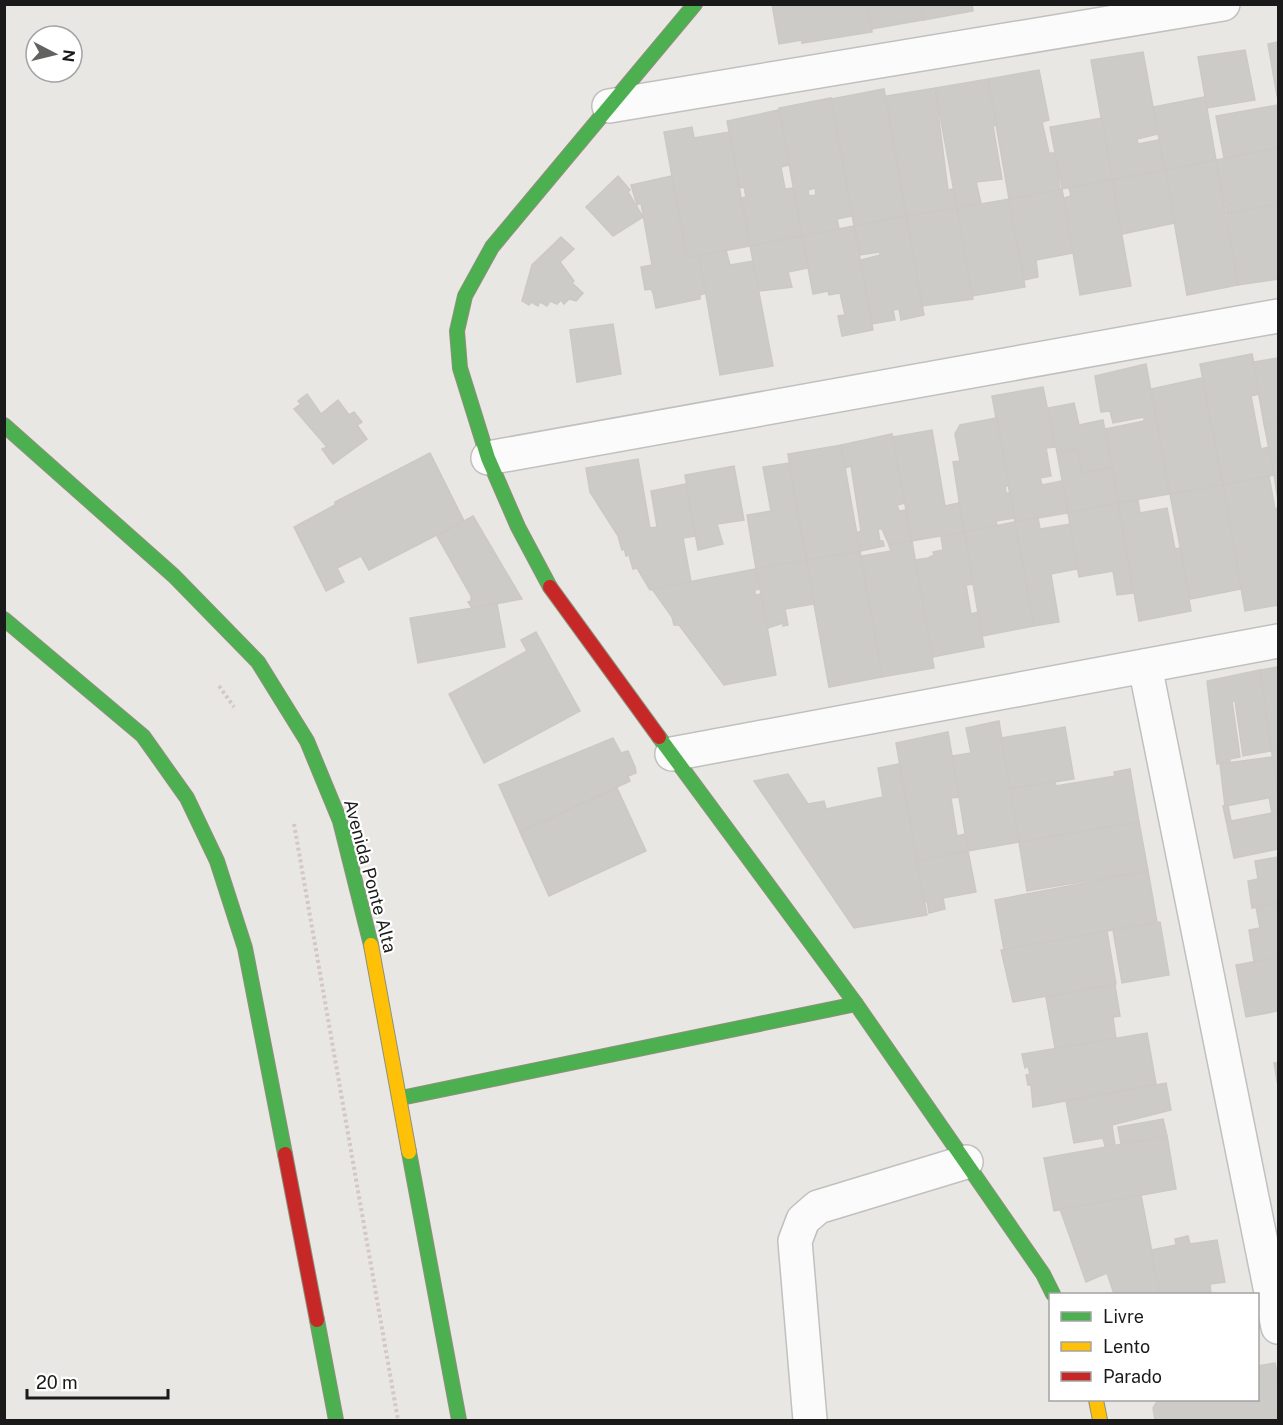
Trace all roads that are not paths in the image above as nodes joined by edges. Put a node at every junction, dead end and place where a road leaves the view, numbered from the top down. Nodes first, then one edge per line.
1 (695, 4) edge
2 (1223, 4) edge
3 (609, 105) junction
4 (1278, 316) edge
5 (4, 425) edge
6 (488, 458) junction
7 (4, 619) edge
8 (1278, 641) edge
9 (1145, 666) junction
10 (672, 754) junction
11 (856, 1004) junction
12 (401, 1098) junction
13 (966, 1162) junction
14 (1052, 1293) edge
15 (1278, 1327) edge
16 (1278, 1333) edge
17 (1259, 1338) edge
18 (1095, 1401) edge
19 (336, 1420) edge
20 (459, 1420) edge
21 (810, 1420) edge
22 (1100, 1420) edge

1 - 3 street
2 - 3 street
3 - 6 street
4 - 6 street
5 - 12 street, Avenida Ponte Alta
6 - 10 street
7 - 19 street
8 - 9 street
9 - 10 street
9 - 15 street
10 - 11 street
11 - 12 street
11 - 13 street
12 - 20 street, Avenida Ponte Alta
13 - 14 street
13 - 21 street
16 - 17 street
18 - 22 street

